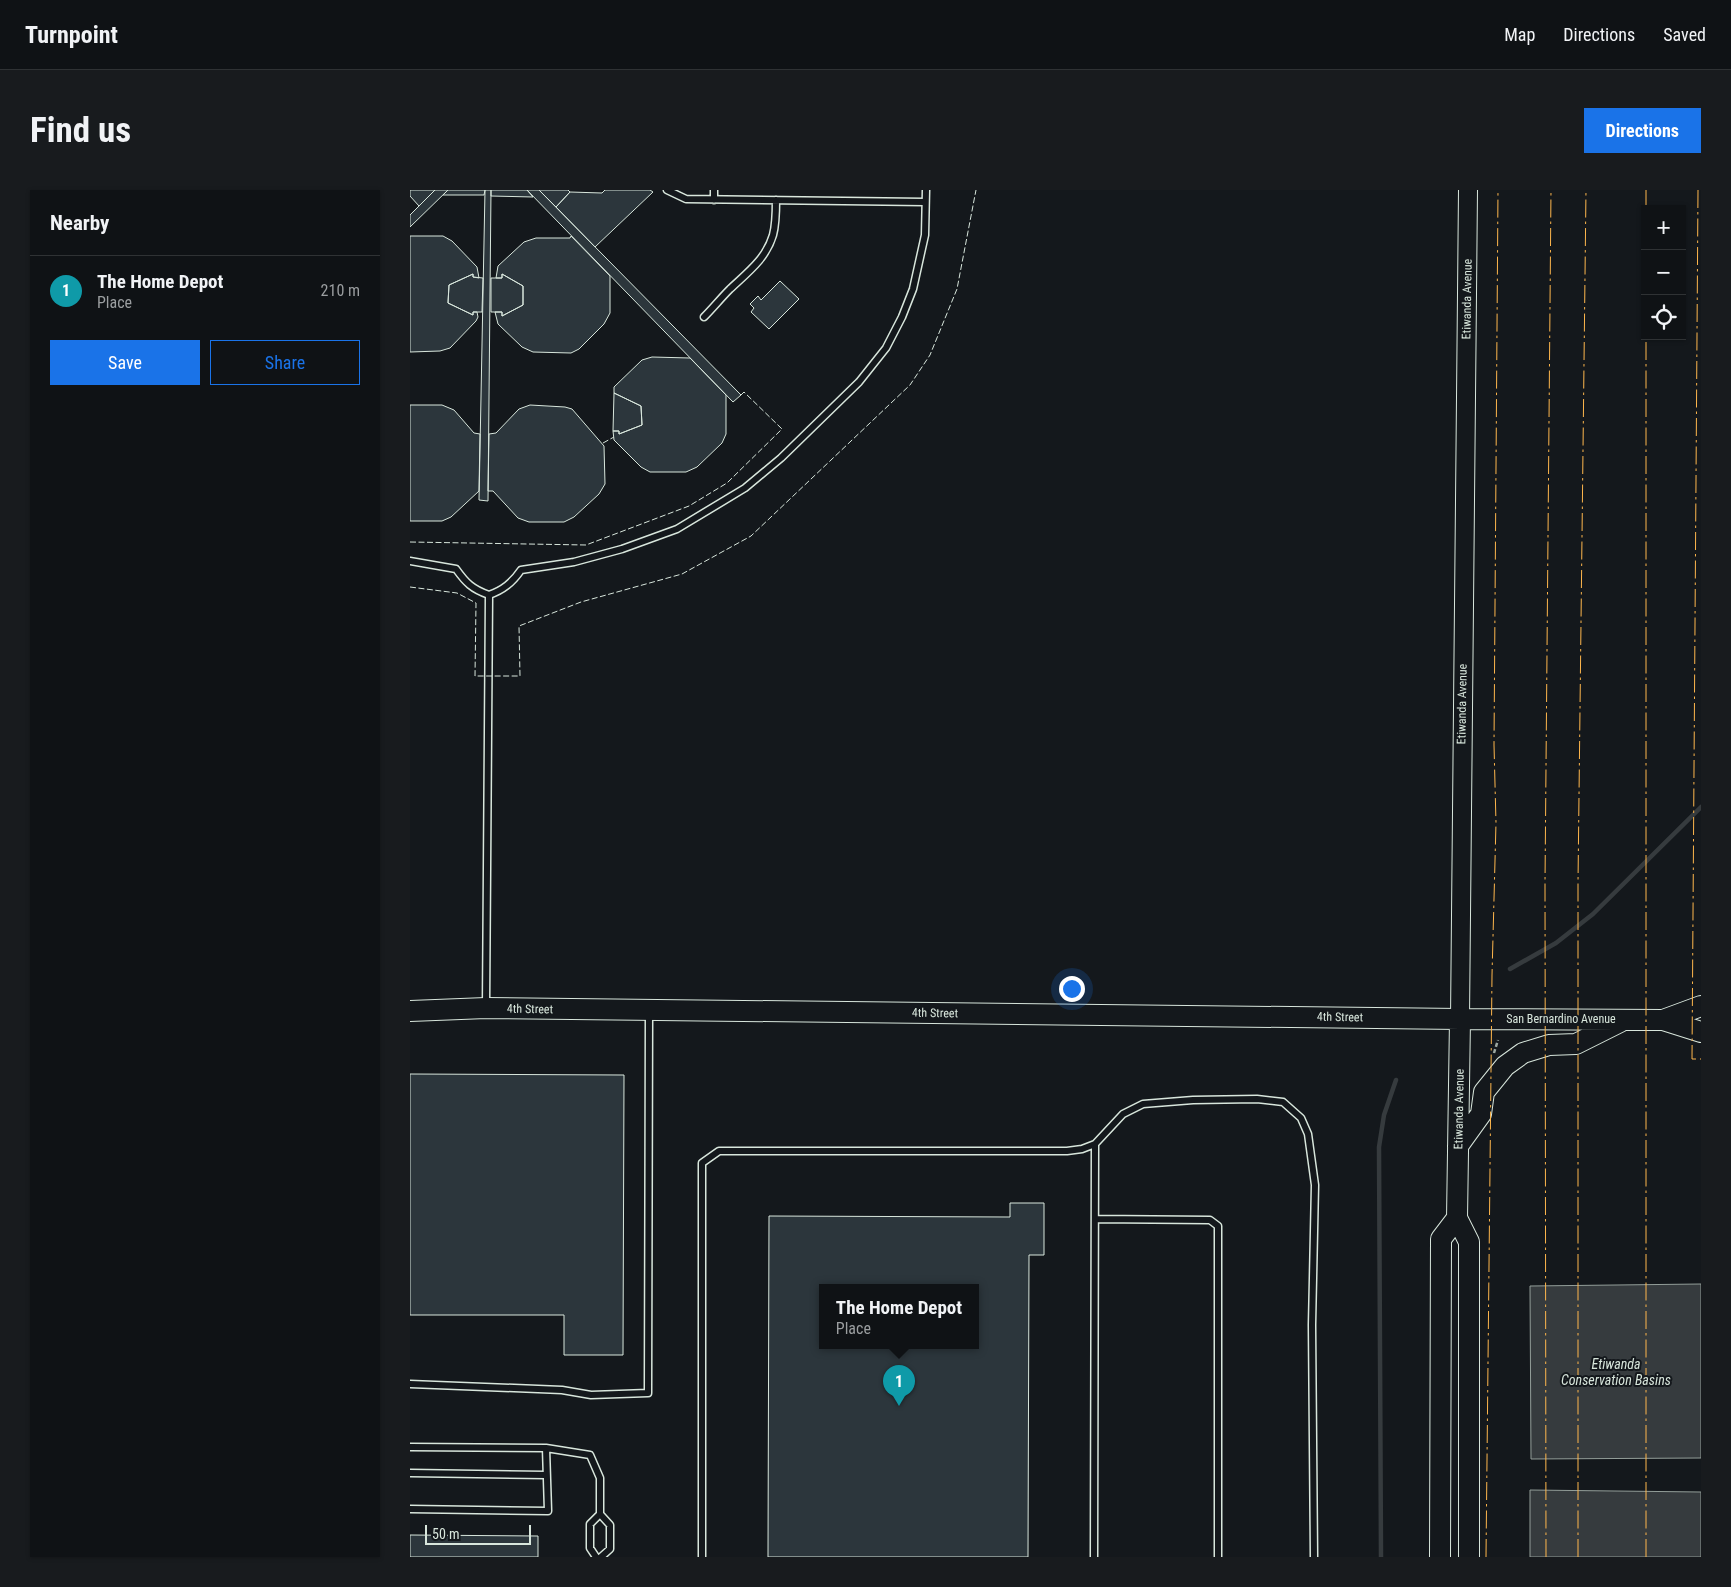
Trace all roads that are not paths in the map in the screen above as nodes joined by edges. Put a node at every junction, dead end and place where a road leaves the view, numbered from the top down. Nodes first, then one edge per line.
1 (667, 190) edge
2 (714, 190) edge
3 (926, 190) edge
4 (1468, 190) edge
5 (676, 192) edge
6 (714, 200) junction
7 (776, 200) junction
8 (925, 202) junction
9 (704, 317) dead end
10 (410, 561) edge
11 (489, 595) junction
12 (1701, 1006) edge
13 (486, 1008) junction
14 (649, 1010) junction
15 (410, 1011) edge
16 (1460, 1019) junction
17 (1626, 1019) junction
18 (1663, 1020) junction
19 (1701, 1032) edge
20 (1095, 1144) junction
21 (1458, 1146) junction
22 (1457, 1218) junction
23 (1095, 1219) junction
24 (410, 1384) edge
25 (410, 1447) edge
26 (546, 1448) junction
27 (410, 1474) edge
28 (546, 1475) junction
29 (410, 1509) edge
30 (600, 1514) junction
31 (596, 1557) edge
32 (601, 1557) edge
33 (702, 1557) edge
34 (1094, 1557) edge
35 (1218, 1557) edge
36 (1314, 1557) edge
37 (1440, 1557) edge
38 (1469, 1557) edge

1 - 5 lane
2 - 6 lane
3 - 8 lane
4 - 16 main road, Etiwanda Avenue
5 - 6 lane
6 - 7 lane
7 - 8 lane
7 - 9 lane
8 - 11 lane
10 - 11 lane
11 - 13 lane
12 - 18 main road, San Bernardino Avenue
13 - 14 main road, 4th Street
13 - 15 main road, 4th Street
14 - 16 main road, 4th Street
14 - 24 lane
16 - 17 main road, San Bernardino Avenue
16 - 21 main road, Etiwanda Avenue
17 - 18 main road, San Bernardino Avenue
17 - 21 main road
18 - 19 main road, San Bernardino Avenue
20 - 23 lane
20 - 33 lane
20 - 36 lane
21 - 22 main road, Etiwanda Avenue
22 - 37 main road
22 - 38 main road, Etiwanda Avenue
23 - 34 lane
23 - 35 lane
25 - 26 lane
26 - 28 lane
26 - 30 lane
27 - 28 lane
28 - 29 lane
30 - 31 lane
30 - 32 lane

